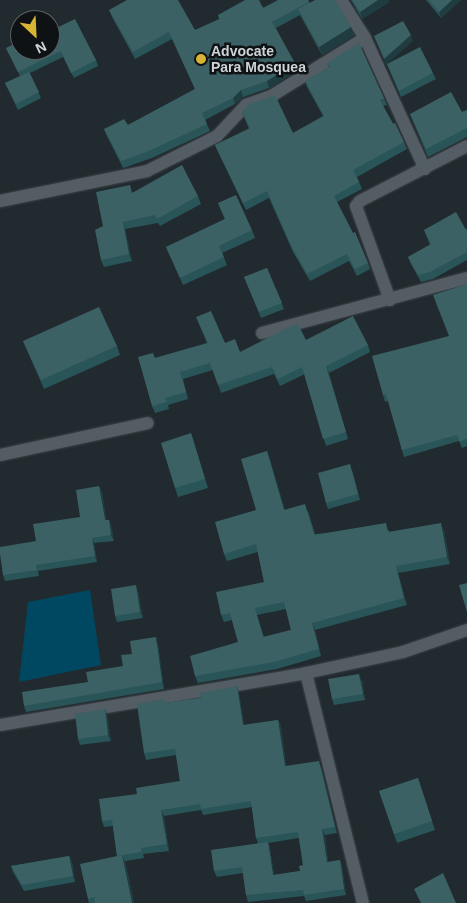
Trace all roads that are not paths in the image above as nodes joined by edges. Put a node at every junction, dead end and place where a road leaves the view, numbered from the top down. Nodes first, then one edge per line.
1 (341, 0) edge
2 (365, 38) junction
3 (467, 146) edge
4 (425, 169) junction
5 (0, 201) edge
6 (467, 278) edge
7 (390, 300) junction
8 (262, 333) dead end
9 (148, 423) dead end
10 (0, 454) edge
11 (467, 630) edge
12 (306, 673) junction
13 (0, 725) edge
14 (363, 903) edge

1 - 2 street
2 - 4 street
2 - 5 street
3 - 4 street
4 - 7 street
6 - 7 street
7 - 8 street
9 - 10 street
11 - 12 street
12 - 13 street
12 - 14 street

